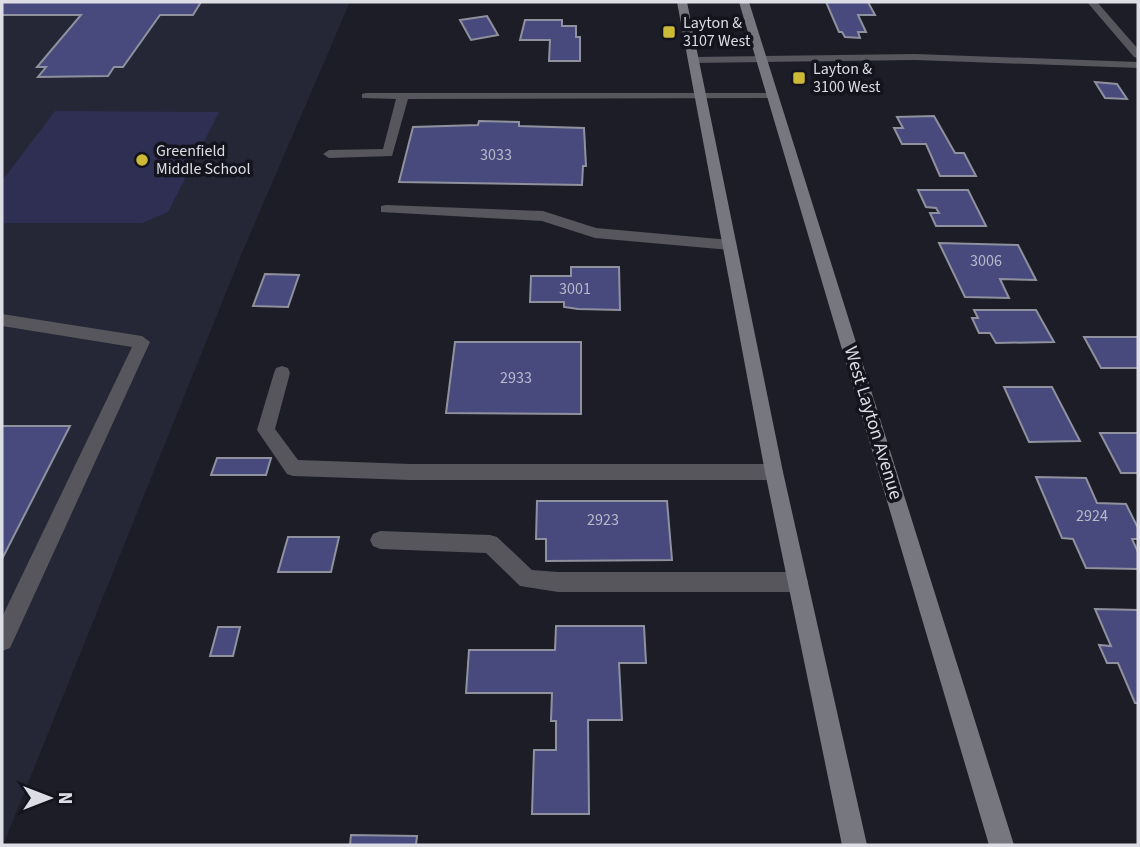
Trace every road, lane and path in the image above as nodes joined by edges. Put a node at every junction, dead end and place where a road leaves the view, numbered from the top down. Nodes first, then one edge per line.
1 (682, 2) edge
2 (744, 2) edge
3 (1092, 2) edge
4 (1138, 55) edge
5 (695, 60) junction
6 (763, 61) junction
7 (1138, 65) edge
8 (366, 96) dead end
9 (402, 96) junction
10 (773, 96) junction
11 (702, 97) junction
12 (328, 154) dead end
13 (386, 209) dead end
14 (730, 245) junction
15 (2, 320) edge
16 (282, 373) dead end
17 (774, 472) junction
18 (380, 540) dead end
19 (798, 582) junction
20 (2, 640) edge
21 (855, 845) edge
22 (1002, 845) edge

1 - 5 main road
2 - 6 main road, West Layton Avenue
3 - 4 lane
5 - 6 lane
5 - 11 main road
6 - 7 lane
6 - 10 main road, West Layton Avenue
8 - 9 lane
9 - 11 lane
9 - 12 lane
10 - 11 lane
10 - 22 main road, West Layton Avenue
11 - 14 main road
13 - 14 lane
14 - 17 main road
15 - 20 lane
16 - 17 lane
17 - 19 main road
18 - 19 lane
19 - 21 main road

